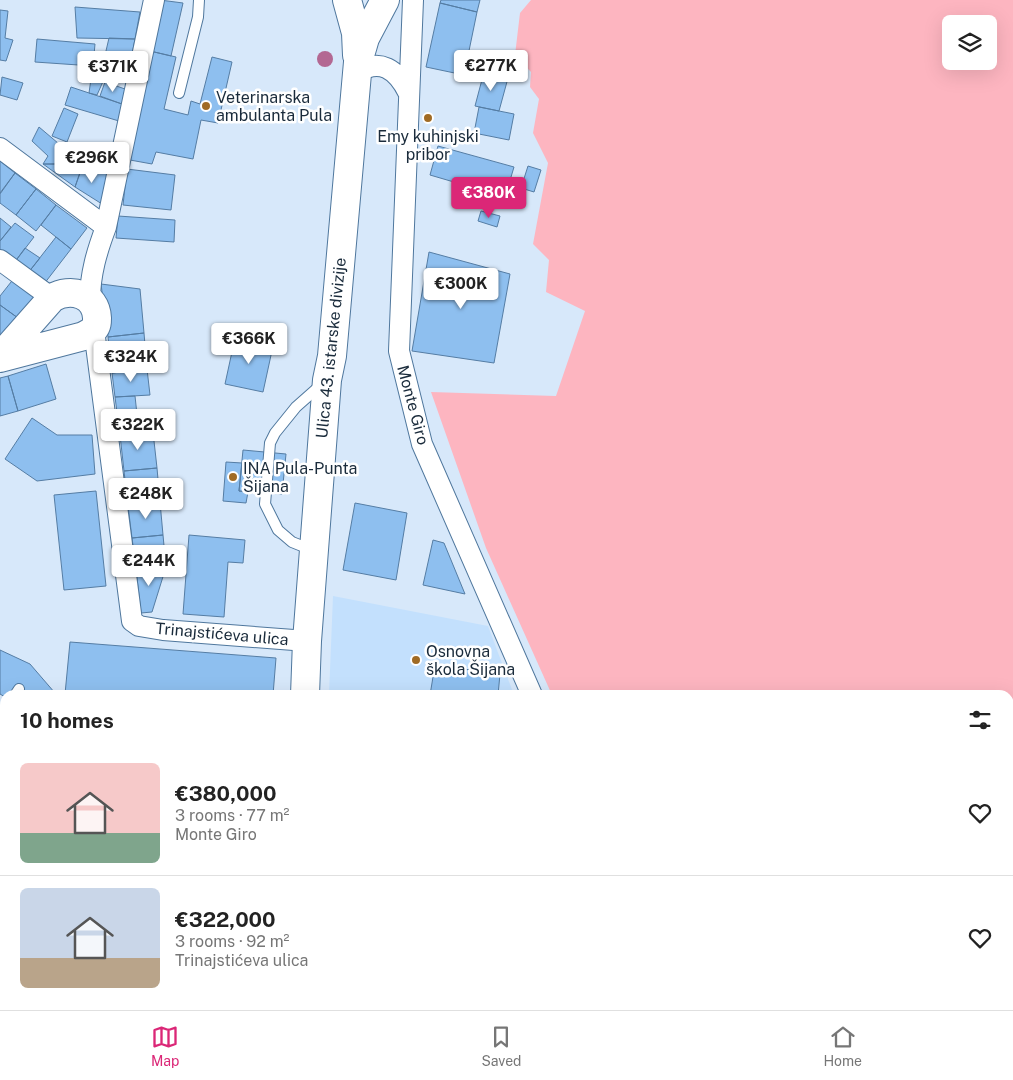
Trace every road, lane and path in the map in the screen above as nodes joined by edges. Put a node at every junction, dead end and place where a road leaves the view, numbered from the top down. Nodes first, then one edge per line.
1 (154, 0) edge
2 (199, 0) edge
3 (347, 0) edge
4 (385, 0) edge
5 (413, 0) edge
6 (357, 67) junction
7 (180, 92) dead end
8 (408, 92) junction
9 (0, 148) edge
10 (106, 227) junction
11 (0, 260) edge
12 (52, 298) junction
13 (90, 300) junction
14 (94, 330) junction
15 (0, 358) edge
16 (327, 380) junction
17 (314, 552) junction
18 (307, 642) junction
19 (305, 690) edge
20 (530, 690) edge

1 - 10 street
2 - 7 lane
3 - 6 main road, Ulica 43. istarske divizije
4 - 6 main road, Ulica 43. istarske divizije
5 - 8 street, Monte Giro
6 - 8 street
6 - 16 main road, Ulica 43. istarske divizije
8 - 20 street, Monte Giro
9 - 10 street
10 - 13 street
11 - 12 street
12 - 13 main road
12 - 15 main road
13 - 14 main road
14 - 15 main road
14 - 18 street, Trinajstićeva ulica
16 - 17 main road, Ulica 43. istarske divizije
16 - 17 lane
17 - 18 main road, Ulica 43. istarske divizije
18 - 19 main road, Ulica 43. istarske divizije

